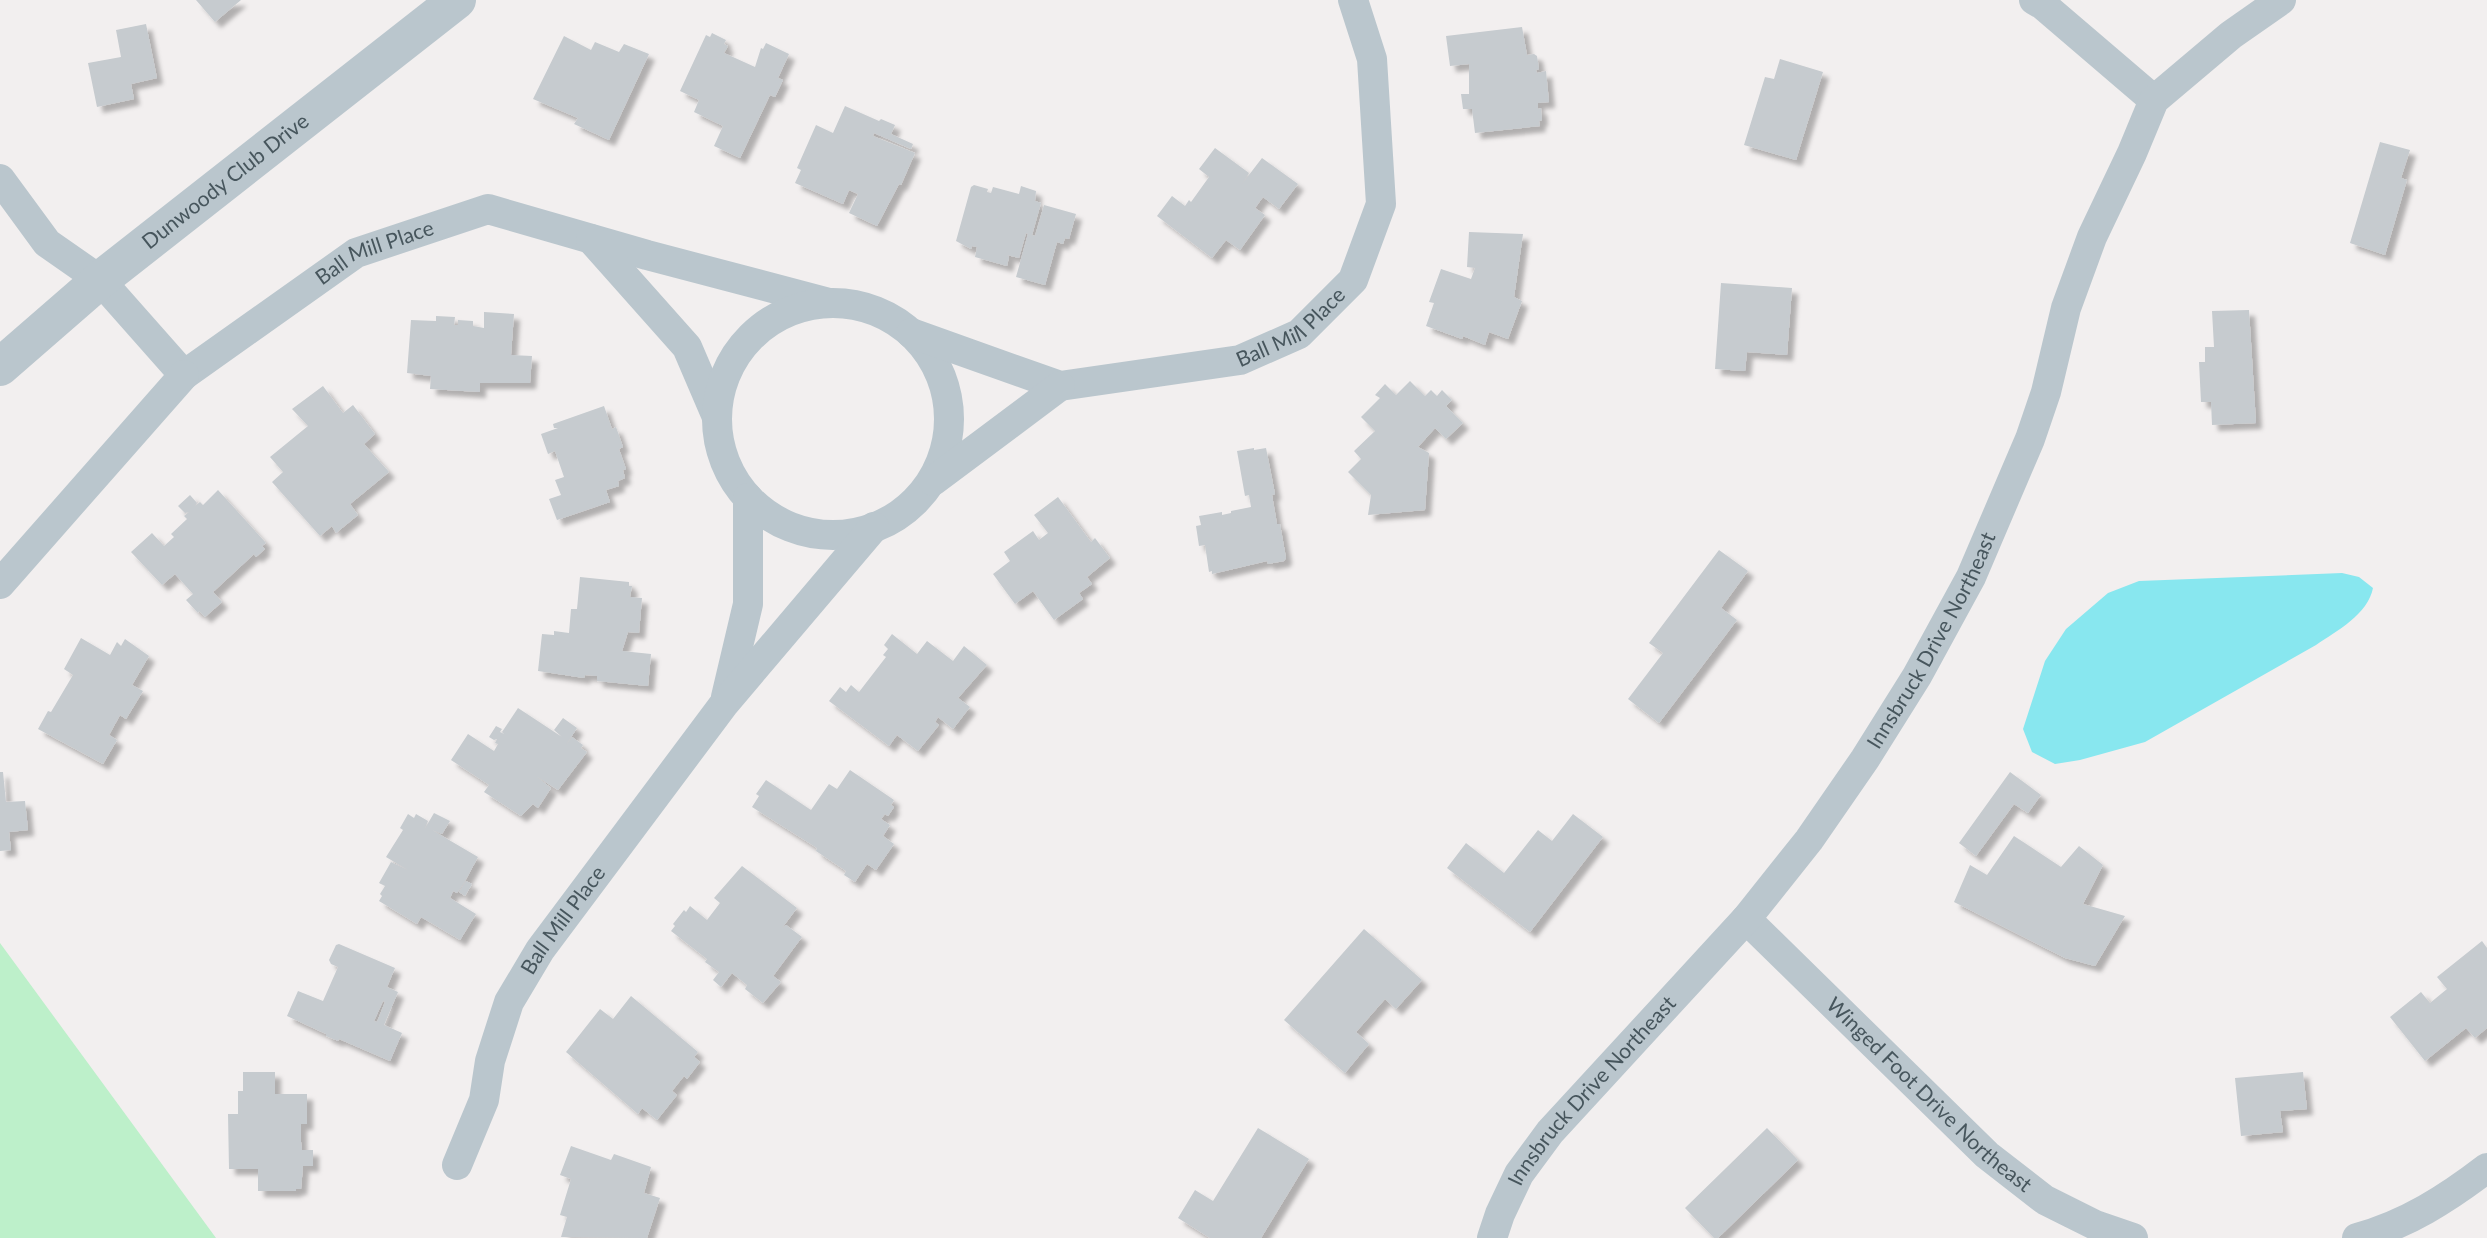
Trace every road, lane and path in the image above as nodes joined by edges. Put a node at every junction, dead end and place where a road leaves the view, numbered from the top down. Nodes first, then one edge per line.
1 (457, 0) edge
2 (1353, 0) edge
3 (2034, 0) edge
4 (2281, 0) edge
5 (2154, 100) junction
6 (0, 179) edge
7 (590, 238) junction
8 (100, 280) junction
9 (830, 303) junction
10 (911, 333) junction
11 (0, 367) edge
12 (184, 375) junction
13 (1060, 386) junction
14 (717, 418) junction
15 (933, 481) junction
16 (748, 498) junction
17 (874, 527) junction
18 (0, 584) edge
19 (724, 704) junction
20 (1746, 919) junction
21 (457, 1165) dead end
22 (2487, 1168) edge
23 (1492, 1238) edge
24 (2133, 1238) edge
25 (2357, 1238) edge

1 - 8 street, Dunwoody Club Drive
2 - 13 street, Ball Mill Place
3 - 5 street
4 - 5 street, Innsbruck Drive Northeast
5 - 20 street, Innsbruck Drive Northeast
6 - 8 street
7 - 9 street, Ball Mill Place
7 - 12 street, Ball Mill Place
7 - 14 street
8 - 11 street, Dunwoody Club Drive
8 - 12 street
9 - 10 street
9 - 14 street
10 - 13 street, Ball Mill Place
10 - 15 street
12 - 18 street, Ball Mill Place
13 - 15 street, Ball Mill Place
14 - 16 street
15 - 17 street
16 - 17 street
16 - 19 street, Ball Mill Place
17 - 19 street, Ball Mill Place
19 - 21 street, Ball Mill Place
20 - 23 street, Innsbruck Drive Northeast
20 - 24 street, Winged Foot Drive Northeast
22 - 25 street

